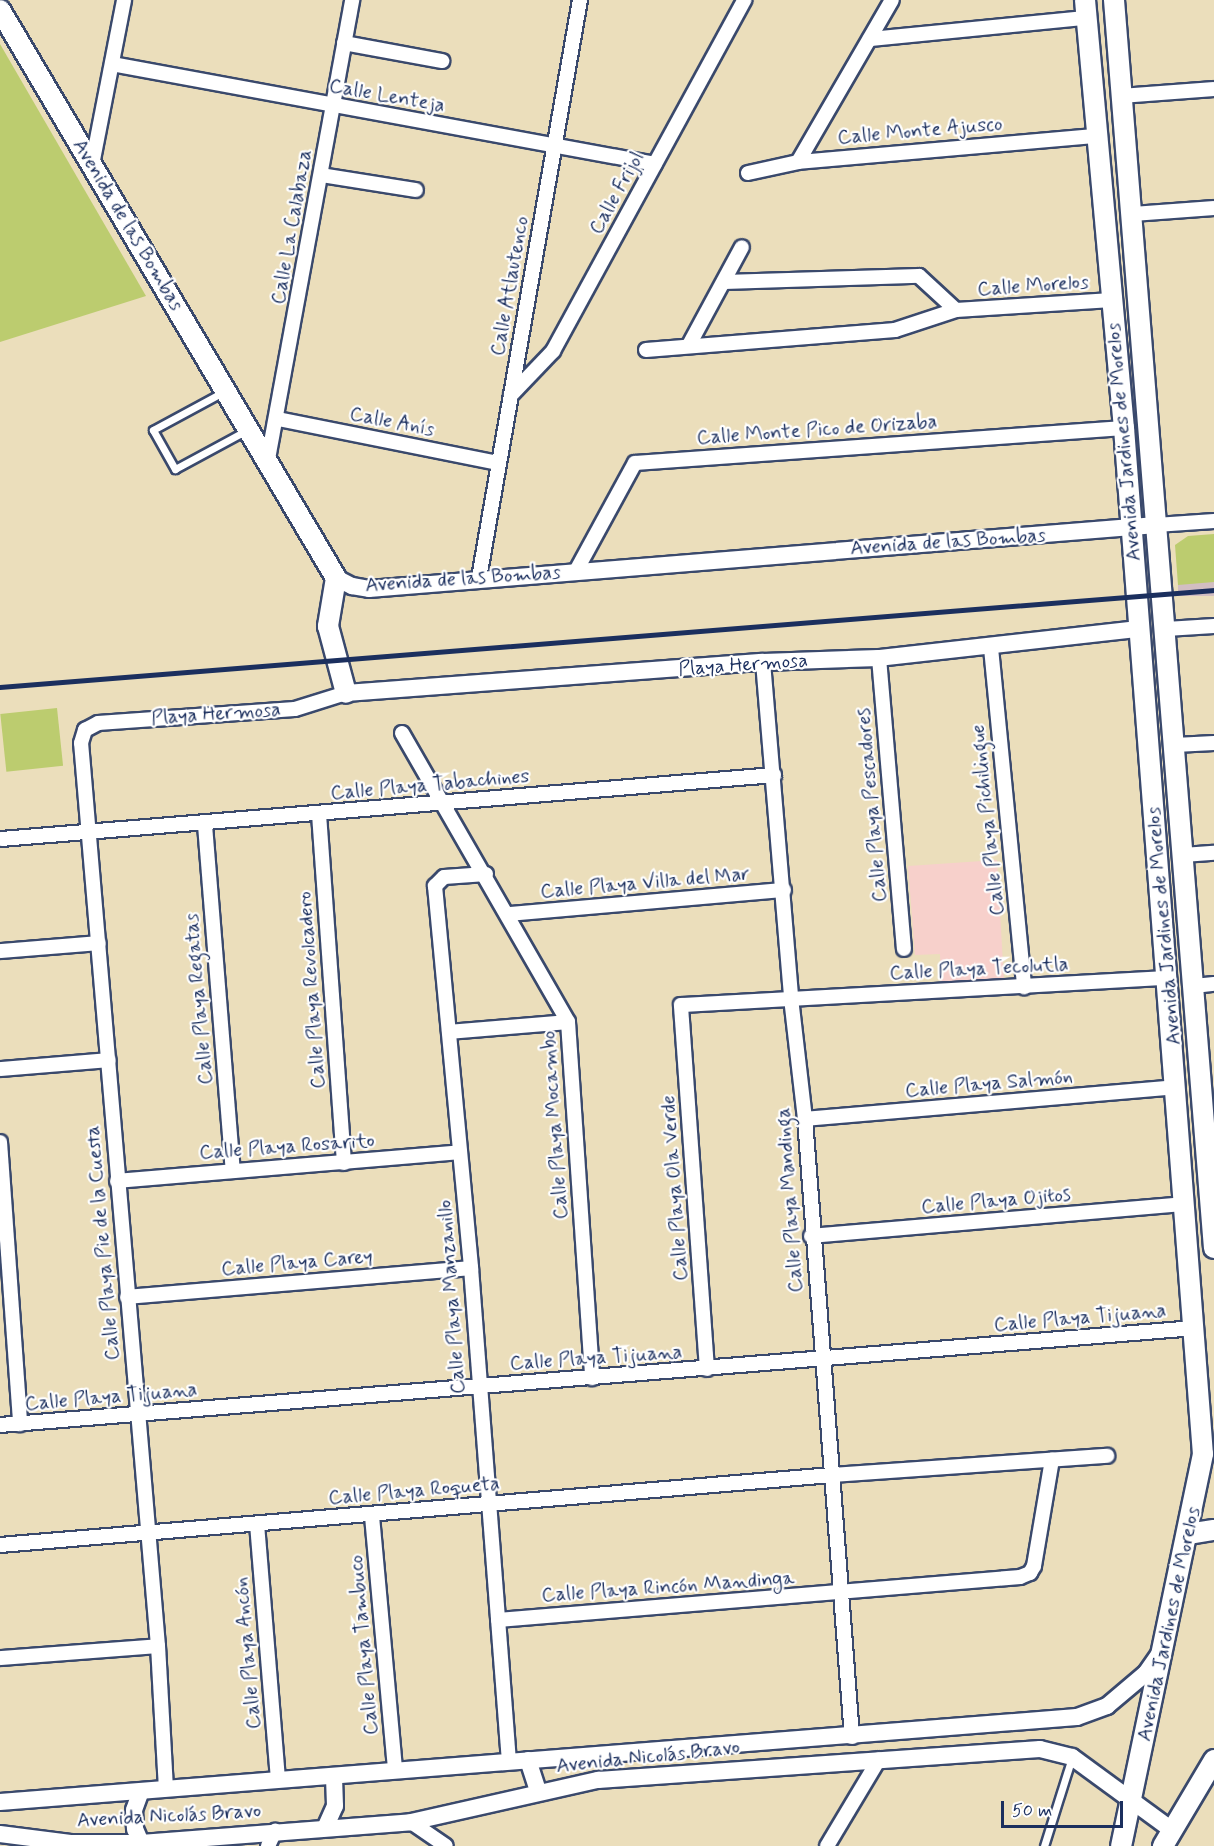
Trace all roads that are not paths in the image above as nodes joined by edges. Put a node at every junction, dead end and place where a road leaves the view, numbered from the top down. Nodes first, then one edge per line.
1 (124, 0) edge
2 (352, 0) edge
3 (580, 0) edge
4 (744, 0) edge
5 (892, 0) edge
6 (1114, 0) edge
7 (1085, 9) edge
8 (0, 10) edge
9 (870, 39) junction
10 (1117, 39) junction
11 (1088, 41) junction
12 (344, 43) junction
13 (442, 61) dead end
14 (112, 64) junction
15 (1214, 90) edge
16 (1121, 96) junction
17 (333, 106) junction
18 (1096, 136) junction
19 (554, 144) junction
20 (798, 162) junction
21 (655, 164) junction
22 (92, 165) junction
23 (748, 173) dead end
24 (321, 176) junction
25 (416, 190) dead end
26 (1214, 208) edge
27 (1133, 214) junction
28 (742, 247) dead end
29 (724, 282) junction
30 (1112, 300) junction
31 (956, 310) junction
32 (689, 345) junction
33 (646, 350) dead end
34 (227, 390) junction
35 (511, 395) junction
36 (278, 419) junction
37 (1124, 428) junction
38 (250, 429) junction
39 (268, 459) junction
40 (499, 463) junction
41 (1214, 521) edge
42 (1156, 525) junction
43 (1131, 527) junction
44 (576, 571) junction
45 (336, 578) junction
46 (479, 578) junction
47 (1214, 626) edge
48 (1139, 629) junction
49 (1166, 629) junction
50 (991, 648) junction
51 (879, 658) junction
52 (763, 662) junction
53 (346, 693) junction
54 (85, 730) joint
55 (402, 733) dead end
56 (1214, 743) edge
57 (1174, 745) junction
58 (774, 775) junction
59 (443, 802) junction
60 (319, 814) junction
61 (205, 825) junction
62 (90, 832) junction
63 (1, 839) edge
64 (1214, 853) edge
65 (1183, 855) junction
66 (486, 874) junction
67 (784, 890) junction
68 (509, 914) junction
69 (1189, 920) junction
70 (1164, 921) junction
71 (99, 944) junction
72 (904, 949) dead end
73 (0, 951) edge
74 (1168, 978) junction
75 (1214, 984) edge
76 (1194, 986) junction
77 (1024, 987) junction
78 (791, 998) junction
79 (681, 1005) joint
80 (568, 1022) junction
81 (449, 1032) junction
82 (109, 1060) junction
83 (0, 1069) edge
84 (1177, 1087) junction
85 (805, 1119) junction
86 (0, 1142) edge
87 (460, 1152) junction
88 (344, 1163) junction
89 (233, 1171) junction
90 (117, 1181) junction
91 (1185, 1204) junction
92 (811, 1236) junction
93 (1214, 1248) edge
94 (4, 1267) edge
95 (471, 1268) junction
96 (127, 1297) junction
97 (1194, 1328) junction
98 (821, 1358) junction
99 (707, 1369) junction
100 (592, 1378) junction
101 (478, 1386) junction
102 (137, 1414) junction
103 (20, 1424) junction
104 (0, 1425) edge
105 (1107, 1456) dead end
106 (1052, 1460) junction
107 (832, 1474) junction
108 (488, 1503) junction
109 (372, 1516) junction
110 (257, 1524) junction
111 (1214, 1530) edge
112 (148, 1533) junction
113 (1188, 1534) junction
114 (0, 1545) edge
115 (841, 1593) junction
116 (498, 1620) junction
117 (1165, 1645) junction
118 (158, 1646) junction
119 (0, 1658) edge
120 (960, 1728) junction
121 (852, 1737) junction
122 (963, 1752) junction
123 (1072, 1757) junction
124 (879, 1759) junction
125 (528, 1760) junction
126 (1214, 1760) edge
127 (509, 1761) junction
128 (395, 1771) junction
129 (334, 1776) junction
130 (278, 1780) junction
131 (166, 1789) junction
132 (538, 1790) junction
133 (141, 1791) junction
134 (1132, 1801) junction
135 (0, 1802) edge
136 (411, 1822) junction
137 (326, 1826) junction
138 (0, 1834) edge
139 (271, 1838) edge
140 (1168, 1839) edge
141 (141, 1843) junction
142 (70, 1845) edge
143 (831, 1845) edge
144 (446, 1846) edge
145 (1044, 1846) edge
146 (1121, 1846) edge

1 - 14 street
2 - 12 street, Calle La Calabaza
3 - 19 street, Calle Atlautenco
4 - 21 street, Calle Frijol
5 - 9 street
6 - 10 main road, Avenida Jardines de Morelos
7 - 9 street
7 - 11 main road, Avenida Jardines de Morelos
8 - 22 main road, Avenida de las Bombas
9 - 20 street
10 - 11 main road
10 - 16 main road, Avenida Jardines de Morelos
11 - 18 main road, Avenida Jardines de Morelos
12 - 13 street
12 - 17 street, Calle La Calabaza
14 - 17 street, Calle Lenteja
14 - 22 street
15 - 16 street
16 - 27 main road, Avenida Jardines de Morelos
17 - 19 street, Calle Lenteja
17 - 24 street, Calle La Calabaza
18 - 20 street, Calle Monte Ajusco
18 - 30 main road, Avenida Jardines de Morelos
19 - 21 street, Calle Lenteja
19 - 35 street, Calle Atlautenco
20 - 23 street, Calle Monte Ajusco
21 - 35 street, Calle Frijol
22 - 34 main road, Avenida de las Bombas
24 - 25 street
24 - 36 street, Calle La Calabaza
26 - 27 street
27 - 42 main road, Avenida Jardines de Morelos
28 - 29 street
29 - 31 street
29 - 32 street
30 - 31 street, Calle Morelos
30 - 37 main road, Avenida Jardines de Morelos
31 - 32 street, Calle Morelos
32 - 33 street, Calle Morelos
34 - 38 main road, Avenida de las Bombas
34 - 38 lane
35 - 40 street, Calle Atlautenco
36 - 39 street, Calle La Calabaza
36 - 40 street, Calle Anís
37 - 43 main road, Avenida Jardines de Morelos
37 - 44 street, Calle Monte Pico de Orizaba
38 - 39 main road, Avenida de las Bombas
39 - 45 main road, Avenida de las Bombas
40 - 46 street, Calle Atlautenco
41 - 42 street, Avenida de las Bombas
42 - 43 street, Avenida de las Bombas
42 - 49 main road, Avenida Jardines de Morelos
43 - 44 street, Avenida de las Bombas
43 - 48 main road, Avenida Jardines de Morelos
44 - 46 street, Avenida de las Bombas
45 - 46 street, Avenida de las Bombas
45 - 53 main road
47 - 49 street
48 - 50 street, Playa Hermosa
48 - 70 main road, Avenida Jardines de Morelos
49 - 57 main road, Avenida Jardines de Morelos
50 - 51 street, Playa Hermosa
50 - 77 street, Calle Playa Pichilingue
51 - 52 street, Playa Hermosa
51 - 72 street, Calle Playa Pescadores
52 - 53 street, Playa Hermosa
52 - 58 street, Calle Playa Mandinga
53 - 54 street, Playa Hermosa
54 - 62 street, Calle Playa Pie de la Cuesta
55 - 59 street, Calle Playa Mocambo
56 - 57 street
57 - 65 main road, Avenida Jardines de Morelos
58 - 59 street, Calle Playa Tabachines
58 - 67 street, Calle Playa Mandinga
59 - 60 street, Calle Playa Tabachines
59 - 66 street, Calle Playa Mocambo
60 - 61 street, Calle Playa Tabachines
60 - 88 street, Calle Playa Revolcadero
61 - 62 street, Calle Playa Tabachines
61 - 89 street, Calle Playa Regatas
62 - 63 street, Calle Playa Tabachines
62 - 71 street, Calle Playa Pie de la Cuesta
64 - 65 street
65 - 69 main road, Avenida Jardines de Morelos
66 - 68 street, Calle Playa Mocambo
66 - 81 street, Calle Playa Manzanillo
67 - 68 street, Calle Playa Villa del Mar
67 - 78 street, Calle Playa Mandinga
68 - 80 street, Calle Playa Mocambo
69 - 70 main road
69 - 76 main road, Avenida Jardines de Morelos
70 - 74 main road, Avenida Jardines de Morelos
71 - 73 street
71 - 82 street, Calle Playa Pie de la Cuesta
74 - 77 street, Calle Playa Tecolutla
74 - 84 main road, Avenida Jardines de Morelos
75 - 76 street
76 - 93 main road, Avenida Jardines de Morelos
77 - 78 street, Calle Playa Tecolutla
78 - 79 street, Calle Playa Tecolutla
78 - 85 street, Calle Playa Mandinga
79 - 99 street, Calle Playa Ola Verde
80 - 81 street
80 - 100 street, Calle Playa Mocambo
81 - 87 street, Calle Playa Manzanillo
82 - 83 street
82 - 90 street, Calle Playa Pie de la Cuesta
84 - 85 street, Calle Playa Salmón
84 - 91 main road, Avenida Jardines de Morelos
85 - 92 street, Calle Playa Mandinga
86 - 94 street
87 - 88 street, Calle Playa Rosarito
87 - 95 street, Calle Playa Manzanillo
88 - 89 street, Calle Playa Rosarito
89 - 90 street, Calle Playa Rosarito
90 - 96 street, Calle Playa Pie de la Cuesta
91 - 92 street, Calle Playa Ojitos
91 - 97 main road, Avenida Jardines de Morelos
92 - 98 street, Calle Playa Mandinga
94 - 103 street
95 - 96 street, Calle Playa Carey
95 - 101 street, Calle Playa Manzanillo
96 - 102 street, Calle Playa Pie de la Cuesta
97 - 98 street, Calle Playa Tijuana
97 - 113 main road, Avenida Jardines de Morelos
98 - 99 street, Calle Playa Tijuana
98 - 107 street, Calle Playa Mandinga
99 - 100 street, Calle Playa Tijuana
100 - 101 street, Calle Playa Tijuana
101 - 102 street, Calle Playa Tijuana
101 - 108 street, Calle Playa Manzanillo
102 - 103 street, Calle Playa Tijuana
102 - 112 street, Calle Playa Pie de la Cuesta
103 - 104 street, Calle Playa Tijuana
105 - 106 street, Calle Playa Roqueta
106 - 107 street, Calle Playa Roqueta
106 - 115 street, Calle Playa Rincón Mandinga
107 - 108 street, Calle Playa Roqueta
107 - 115 street, Calle Playa Mandinga
108 - 109 street, Calle Playa Roqueta
108 - 116 street, Calle Playa Manzanillo
109 - 110 street, Calle Playa Roqueta
109 - 128 street, Calle Playa Tambuco
110 - 112 street, Calle Playa Roqueta
110 - 130 street, Calle Playa Ancón
111 - 113 main road
112 - 114 street, Calle Playa Roqueta
112 - 118 street, Calle Playa Pie de la Cuesta
113 - 117 main road, Avenida Jardines de Morelos
115 - 116 street, Calle Playa Rincón Mandinga
115 - 121 street, Calle Playa Mandinga
116 - 127 street, Calle Playa Manzanillo
117 - 120 street, Avenida Nicolás Bravo
117 - 134 main road, Avenida Jardines de Morelos
118 - 119 street
118 - 131 street, Calle Playa Pie de la Cuesta
120 - 121 street, Avenida Nicolás Bravo
120 - 122 street
121 - 125 street, Avenida Nicolás Bravo
122 - 123 street, Avenida Nicolás Bravo
122 - 124 street, Avenida Nicolás Bravo
123 - 134 street, Avenida Nicolás Bravo
123 - 145 lane
124 - 132 street, Avenida Nicolás Bravo
124 - 143 street
125 - 127 street, Avenida Nicolás Bravo
125 - 132 street
126 - 140 main road
127 - 128 street, Avenida Nicolás Bravo
128 - 129 street, Avenida Nicolás Bravo
129 - 130 street, Avenida Nicolás Bravo
129 - 137 street
130 - 131 street, Avenida Nicolás Bravo
131 - 133 street, Avenida Nicolás Bravo
132 - 136 street, Avenida Nicolás Bravo
133 - 135 street, Avenida Nicolás Bravo
133 - 141 street
134 - 140 street, Avenida Nicolás Bravo
134 - 146 main road, Avenida Jardines de Morelos
136 - 137 street, Avenida Nicolás Bravo
136 - 144 street
137 - 139 street, Avenida Nicolás Bravo
138 - 142 street, Avenida Nicolás Bravo
139 - 141 street, Avenida Nicolás Bravo
141 - 142 street, Avenida Nicolás Bravo

